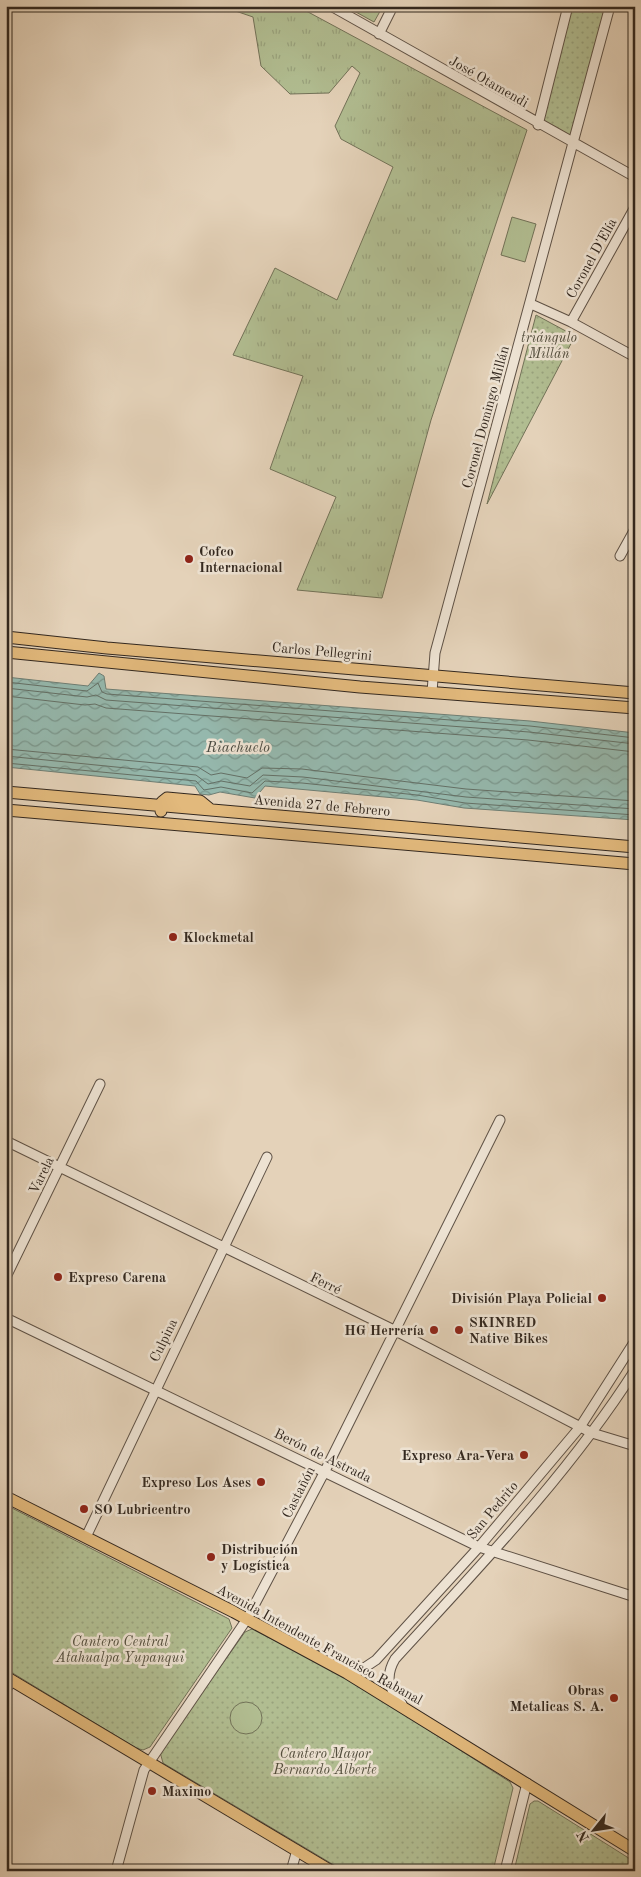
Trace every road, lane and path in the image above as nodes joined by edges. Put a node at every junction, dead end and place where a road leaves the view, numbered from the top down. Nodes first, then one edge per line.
1 (331, 6) edge
2 (393, 6) edge
3 (568, 6) edge
4 (610, 6) edge
5 (379, 34) junction
6 (538, 125) junction
7 (574, 143) junction
8 (635, 177) edge
9 (635, 207) edge
10 (531, 304) junction
11 (571, 322) junction
12 (635, 357) edge
13 (635, 529) edge
14 (620, 556) dead end
15 (6, 637) edge
16 (6, 652) edge
17 (433, 676) junction
18 (432, 692) junction
19 (635, 693) edge
20 (635, 708) edge
21 (6, 792) edge
22 (162, 806) junction
23 (6, 810) edge
24 (160, 823) junction
25 (635, 847) edge
26 (635, 864) edge
27 (100, 1084) dead end
28 (500, 1120) dead end
29 (6, 1141) edge
30 (267, 1157) dead end
31 (60, 1167) junction
32 (223, 1248) junction
33 (6, 1277) edge
34 (6, 1318) edge
35 (394, 1330) junction
36 (635, 1341) edge
37 (635, 1370) edge
38 (155, 1388) junction
39 (580, 1426) junction
40 (592, 1433) junction
41 (635, 1446) edge
42 (325, 1470) junction
43 (6, 1497) edge
44 (86, 1538) junction
45 (479, 1547) junction
46 (492, 1552) junction
47 (635, 1597) edge
48 (247, 1619) junction
49 (347, 1673) junction
50 (8, 1682) edge
51 (406, 1708) junction
52 (148, 1762) junction
53 (527, 1783) junction
54 (297, 1850) junction
55 (635, 1851) edge
56 (116, 1871) edge
57 (291, 1871) edge
58 (331, 1871) edge
59 (505, 1871) edge

1 - 5 street, José Otamendi
2 - 5 street
3 - 6 street
4 - 7 street, Coronel Domingo Millán
5 - 6 street, José Otamendi
6 - 7 street, José Otamendi
7 - 8 street, José Otamendi
7 - 10 street, Coronel Domingo Millán
9 - 11 street, Coronel D'Elía
10 - 11 street
10 - 17 street, Coronel Domingo Millán
11 - 12 street
13 - 14 street
15 - 17 main road, Carlos Pellegrini
16 - 18 main road
17 - 18 street, Coronel Domingo Millán
17 - 19 main road, Carlos Pellegrini
18 - 20 main road
21 - 22 main road
22 - 24 main road
22 - 25 main road, Avenida 27 de Febrero
23 - 24 main road
24 - 26 main road
27 - 31 street, Varela
28 - 35 street, Castañón
29 - 31 street, Ferré
30 - 32 street, Culpina
31 - 32 street, Ferré
31 - 33 street, Varela
32 - 35 street, Ferré
32 - 38 street, Culpina
34 - 38 street, Berón de Astrada
35 - 39 street, Ferré
35 - 42 street, Castañón
36 - 39 street, San Pedrito
37 - 40 street, San Pedrito
38 - 42 street, Berón de Astrada
38 - 44 street, Culpina
39 - 40 street, Ferré
39 - 45 street, San Pedrito
40 - 41 street, Ferré
40 - 46 street, San Pedrito
42 - 45 street, Berón de Astrada
42 - 48 street, Castañón
43 - 44 main road, Avenida Intendente Francisco Rabanal
44 - 48 main road, Avenida Intendente Francisco Rabanal
45 - 46 street, Berón de Astrada
45 - 49 street, San Pedrito
46 - 47 street, Berón de Astrada
46 - 51 street, San Pedrito
48 - 49 main road, Avenida Intendente Francisco Rabanal
48 - 52 street, Castañón
49 - 51 main road, Avenida Intendente Francisco Rabanal
50 - 52 main road
51 - 53 main road, Avenida Intendente Francisco Rabanal
52 - 54 main road
52 - 56 street, Castañón
53 - 55 main road, Avenida Intendente Francisco Rabanal
53 - 59 street
54 - 57 street
54 - 58 main road

